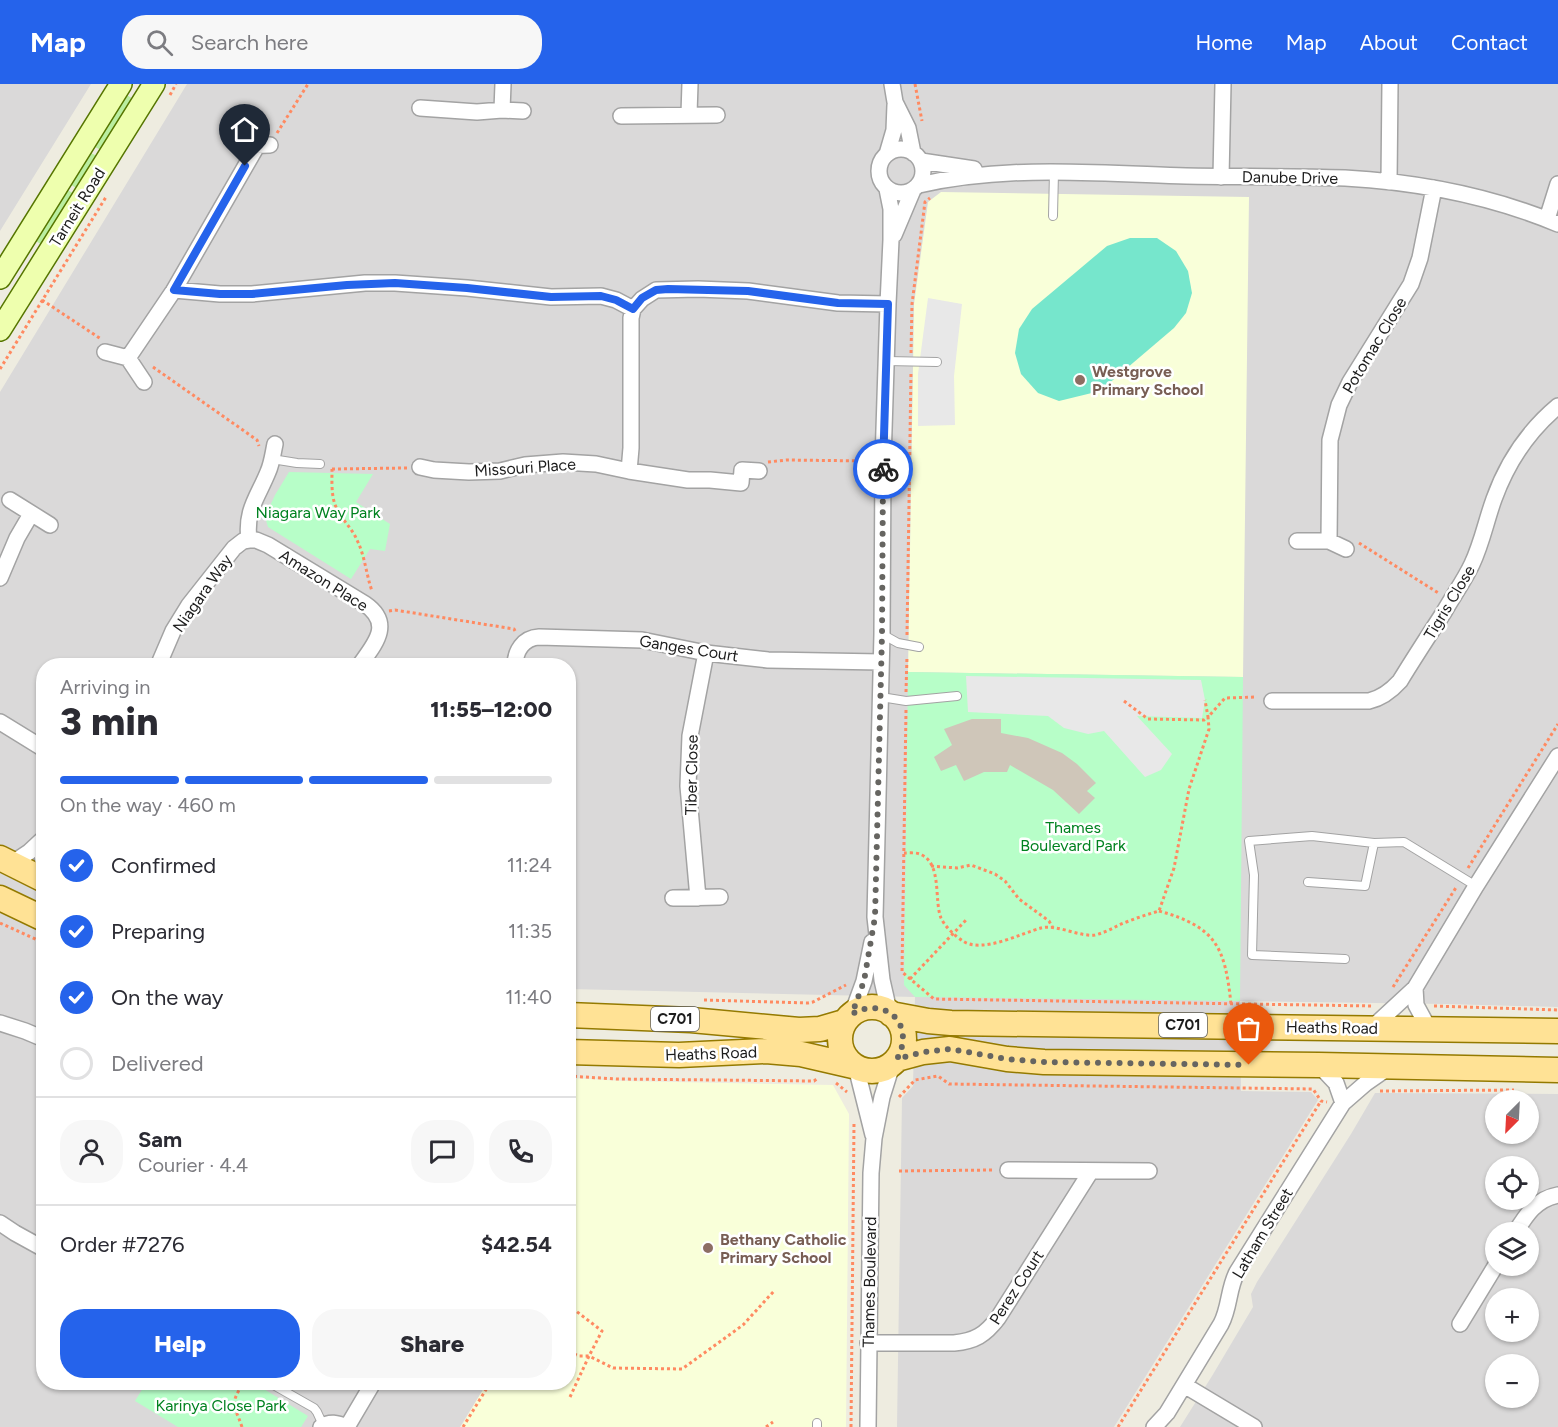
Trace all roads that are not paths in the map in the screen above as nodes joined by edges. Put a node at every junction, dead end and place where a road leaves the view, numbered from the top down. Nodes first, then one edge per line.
1 (121, 84) edge
2 (154, 84) edge
3 (503, 84) edge
4 (690, 84) edge
5 (892, 84) edge
6 (1223, 84) edge
7 (1390, 84) edge
8 (896, 102) junction
9 (418, 110) dead end
10 (502, 110) junction
11 (523, 111) dead end
12 (689, 114) junction
13 (717, 114) dead end
14 (620, 115) dead end
15 (257, 146) road end
16 (887, 154) junction
17 (917, 157) junction
18 (1054, 172) junction
19 (1016, 173) junction
20 (1221, 177) junction
21 (1389, 182) junction
22 (1558, 184) edge
23 (916, 187) junction
24 (1434, 188) junction
25 (887, 189) junction
26 (1053, 216) dead end
27 (1552, 222) edge
28 (891, 240) junction
29 (0, 278) edge
30 (174, 290) junction
31 (888, 304) junction
32 (633, 309) junction
33 (0, 330) edge
34 (887, 361) junction
35 (937, 362) dead end
36 (144, 382) dead end
37 (1558, 406) edge
38 (273, 452) joint
39 (320, 464) road end
40 (629, 471) junction
41 (759, 471) dead end
42 (412, 481) dead end
43 (10, 500) dead end
44 (32, 514) junction
45 (50, 525) dead end
46 (249, 540) junction
47 (1297, 541) dead end
48 (0, 579) edge
49 (882, 634) junction
50 (919, 647) dead end
51 (706, 652) junction
52 (162, 658) edge
53 (365, 658) edge
54 (516, 658) edge
55 (882, 662) junction
56 (957, 696) dead end
57 (881, 697) junction
58 (1272, 701) road end
59 (0, 722) edge
60 (36, 744) edge
61 (1558, 756) edge
62 (1374, 843) junction
63 (36, 845) edge
64 (6, 861) edge
65 (36, 876) edge
66 (1308, 882) dead end
67 (1476, 886) junction
68 (720, 897) dead end
69 (0, 898) edge
70 (673, 898) dead end
71 (698, 898) junction
72 (36, 915) edge
73 (875, 917) junction
74 (1345, 959) dead end
75 (1415, 988) junction
76 (890, 1013) junction
77 (576, 1015) edge
78 (848, 1018) junction
79 (0, 1023) edge
80 (1373, 1027) junction
81 (1429, 1029) junction
82 (1558, 1031) edge
83 (36, 1035) edge
84 (576, 1052) edge
85 (895, 1062) junction
86 (1319, 1065) junction
87 (854, 1067) junction
88 (1389, 1067) junction
89 (1558, 1070) edge
90 (1343, 1103) junction
91 (874, 1138) junction
92 (1008, 1170) road end
93 (1091, 1171) junction
94 (1149, 1171) dead end
95 (1558, 1195) edge
96 (1522, 1222) edge
97 (0, 1223) edge
98 (36, 1245) edge
99 (1489, 1276) edge
100 (1460, 1324) dead end
101 (868, 1343) junction
102 (1184, 1385) junction
103 (282, 1390) edge
104 (369, 1390) edge
105 (324, 1425) edge
106 (347, 1427) edge
107 (868, 1427) edge
108 (1154, 1427) edge
109 (1254, 1427) edge

1 - 29 main road, Tarneit Road
2 - 33 main road, Tarneit Road
3 - 10 street
4 - 12 street
5 - 8 street
6 - 20 street
7 - 21 street
8 - 16 street
8 - 17 street
9 - 10 street
10 - 11 street
12 - 13 street
12 - 14 street
15 - 30 street
16 - 17 street
16 - 25 street
17 - 19 street, Danube Drive
17 - 23 street
18 - 19 street, Danube Drive
18 - 20 street, Danube Drive
18 - 26 lane
19 - 23 street, Danube Drive
20 - 21 street, Danube Drive
21 - 24 street, Danube Drive
22 - 27 street
23 - 25 street
23 - 28 street
24 - 27 street, Danube Drive
24 - 47 street, Potomac Close
25 - 28 street
28 - 31 street
30 - 32 street
30 - 36 street
31 - 32 street
31 - 34 street
32 - 40 street
34 - 35 lane
34 - 49 street
37 - 58 street, Tigris Close
38 - 39 lane
38 - 46 street
40 - 41 street, Missouri Place
40 - 42 street, Missouri Place
43 - 44 street
44 - 45 street
44 - 48 street
46 - 52 street, Niagara Way
46 - 53 street, Amazon Place
49 - 50 lane
49 - 55 street
51 - 54 street, Ganges Court
51 - 55 street, Ganges Court
51 - 71 street, Tiber Close
55 - 57 street
56 - 57 lane
57 - 73 street
59 - 60 street
61 - 67 street
62 - 66 lane
62 - 67 lane
62 - 74 lane
63 - 64 street
64 - 65 main road
67 - 75 street
68 - 71 street
69 - 72 main road
70 - 71 street
73 - 76 street
73 - 78 street
75 - 80 street
75 - 81 street
76 - 78 main road, C701
76 - 80 main road, Heaths Road / C701
76 - 85 main road
77 - 78 main road, Heaths Road / C701
78 - 87 main road
79 - 83 street
80 - 81 main road, Heaths Road / C701
81 - 82 main road, Heaths Road / C701
84 - 87 main road, Heaths Road / C701
85 - 86 main road, C701
85 - 87 main road, C701
85 - 91 street, Thames Boulevard
86 - 88 main road, C701
86 - 90 street
87 - 91 street, Thames Boulevard
88 - 89 main road, C701
88 - 90 street, Latham Street
90 - 102 street, Latham Street
91 - 101 street, Thames Boulevard
92 - 93 street
93 - 94 street
93 - 101 street, Perez Court
95 - 96 street
97 - 98 street
99 - 100 street
101 - 107 street, Thames Boulevard
102 - 108 street, Latham Street
102 - 109 street
103 - 105 lane
104 - 106 street
105 - 106 street

